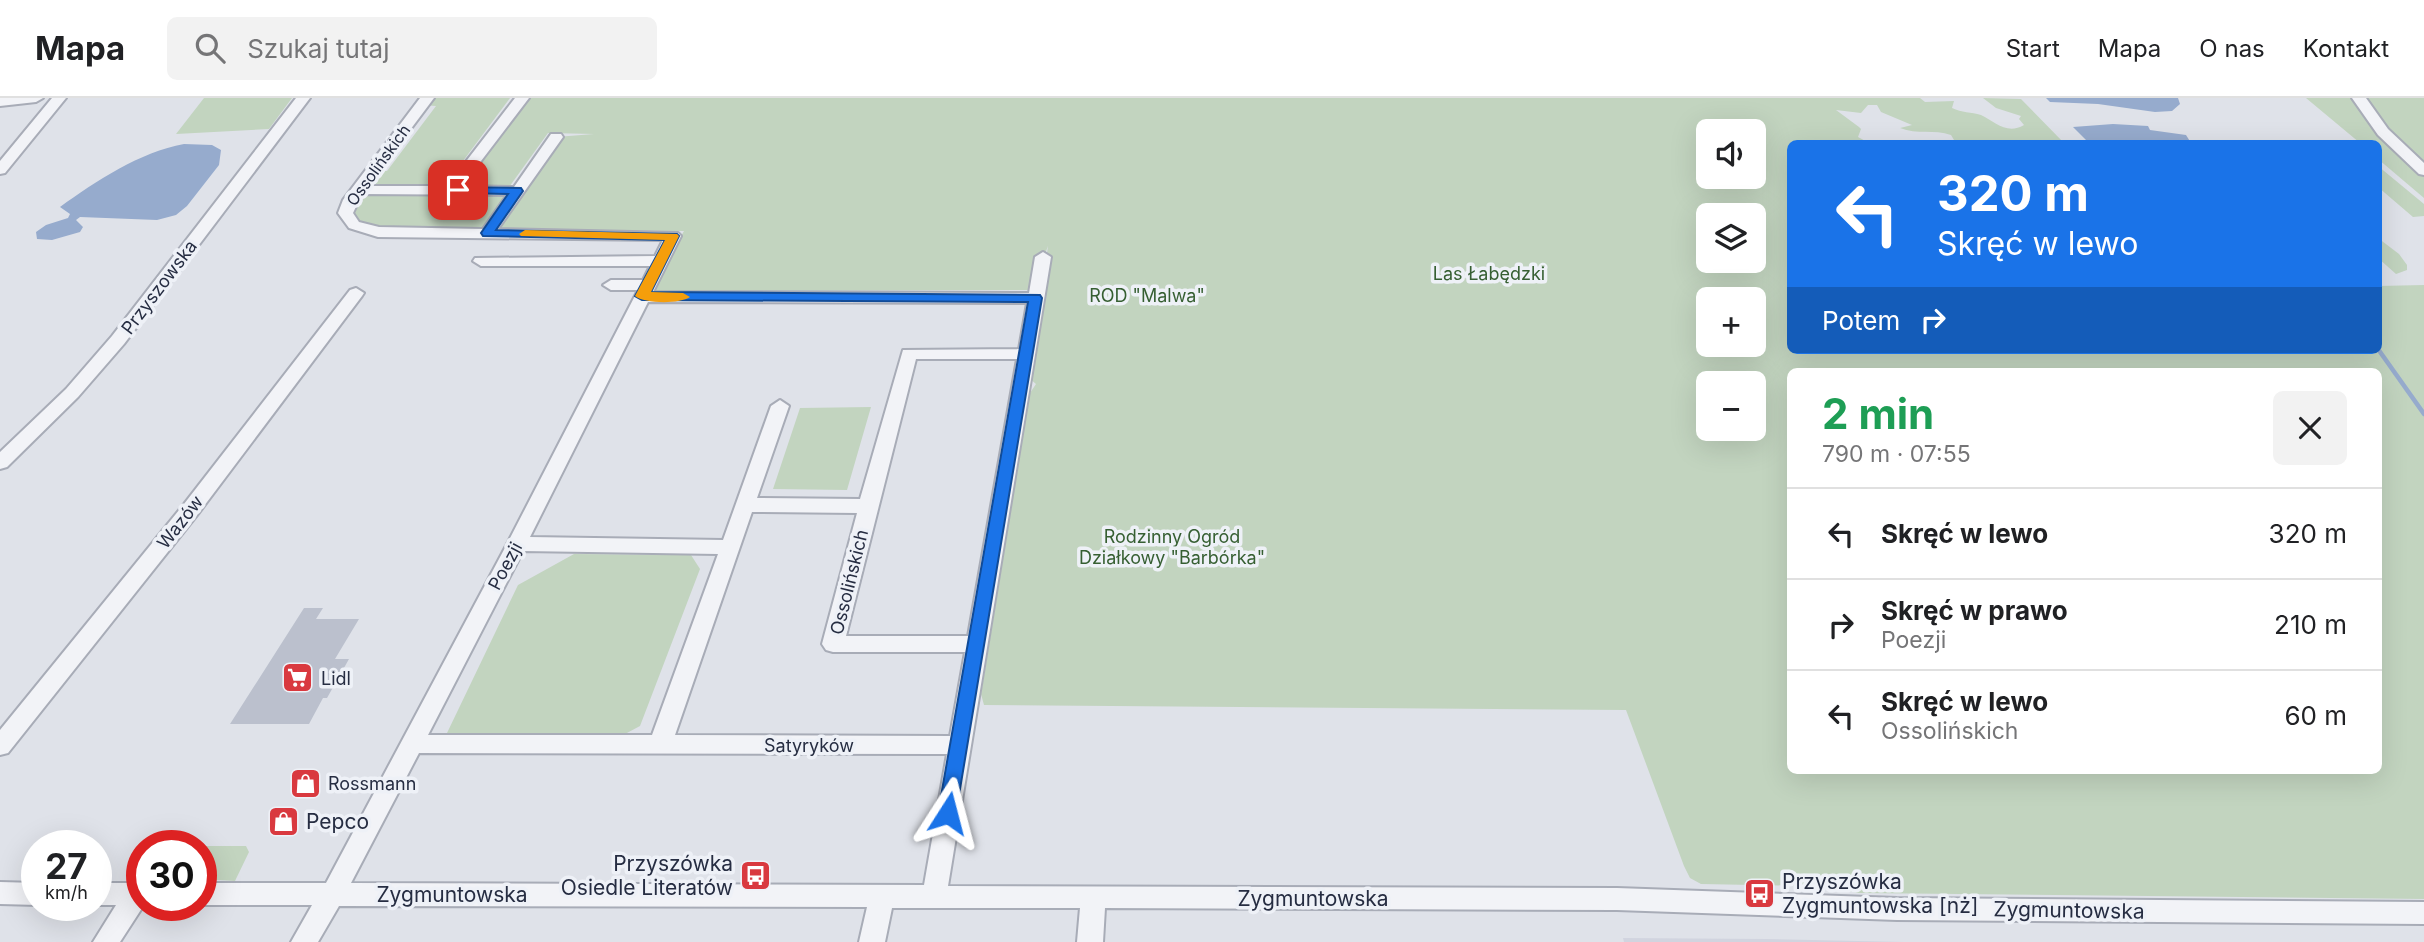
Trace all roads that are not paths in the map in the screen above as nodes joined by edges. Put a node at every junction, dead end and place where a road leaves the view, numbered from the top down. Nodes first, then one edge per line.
1 (36, 98) edge
2 (59, 98) edge
3 (303, 98) edge
4 (427, 98) edge
5 (522, 98) edge
6 (2359, 98) edge
7 (0, 102) edge
8 (556, 137) dead end
9 (0, 170) edge
10 (2424, 172) edge
11 (358, 190) junction
12 (452, 190) junction
13 (517, 191) junction
14 (488, 233) junction
15 (673, 236) joint
16 (1043, 257) dead end
17 (481, 261) dead end
18 (661, 261) junction
19 (611, 285) dead end
20 (645, 291) junction
21 (356, 293) dead end
22 (1035, 298) junction
23 (1025, 354) junction
24 (780, 406) dead end
25 (0, 463) edge
26 (745, 505) junction
27 (868, 506) junction
28 (517, 544) junction
29 (730, 547) junction
30 (975, 644) junction
31 (410, 744) junction
32 (959, 745) junction
33 (0, 746) edge
34 (660, 746) junction
35 (0, 893) edge
36 (21, 894) edge
37 (217, 894) edge
38 (332, 894) junction
39 (881, 897) junction
40 (934, 897) junction
41 (1093, 897) junction
42 (126, 913) edge
43 (2424, 913) edge
44 (106, 942) edge
45 (304, 942) edge
46 (872, 942) edge
47 (1090, 942) edge

1 - 7 street
2 - 9 street
3 - 25 street, Przyszowska
4 - 11 street, Ossolińskich
5 - 12 street
6 - 10 street
8 - 13 street
11 - 12 street
11 - 14 street, Ossolińskich
12 - 13 street
13 - 14 street
14 - 15 street, Ossolińskich
15 - 18 street, Poezji
16 - 22 street
17 - 18 street
18 - 20 street, Poezji
19 - 20 street
20 - 22 street
20 - 28 street, Poezji
21 - 33 street, Wazów
22 - 23 street
23 - 27 street, Ossolińskich
23 - 30 street
24 - 26 street
26 - 27 street, Ossolińskich
26 - 29 street
27 - 30 street, Ossolińskich
28 - 29 street
28 - 31 street, Poezji
29 - 34 street
30 - 32 street
31 - 34 street, Satyryków
31 - 38 street, Poezji
32 - 34 street, Satyryków
32 - 40 street
35 - 36 street
37 - 38 street, Zygmuntowska
38 - 39 street, Zygmuntowska
38 - 45 street, Poezji
39 - 40 street, Zygmuntowska
39 - 46 street
40 - 41 street, Zygmuntowska
41 - 43 street, Zygmuntowska
41 - 47 street
42 - 44 street

